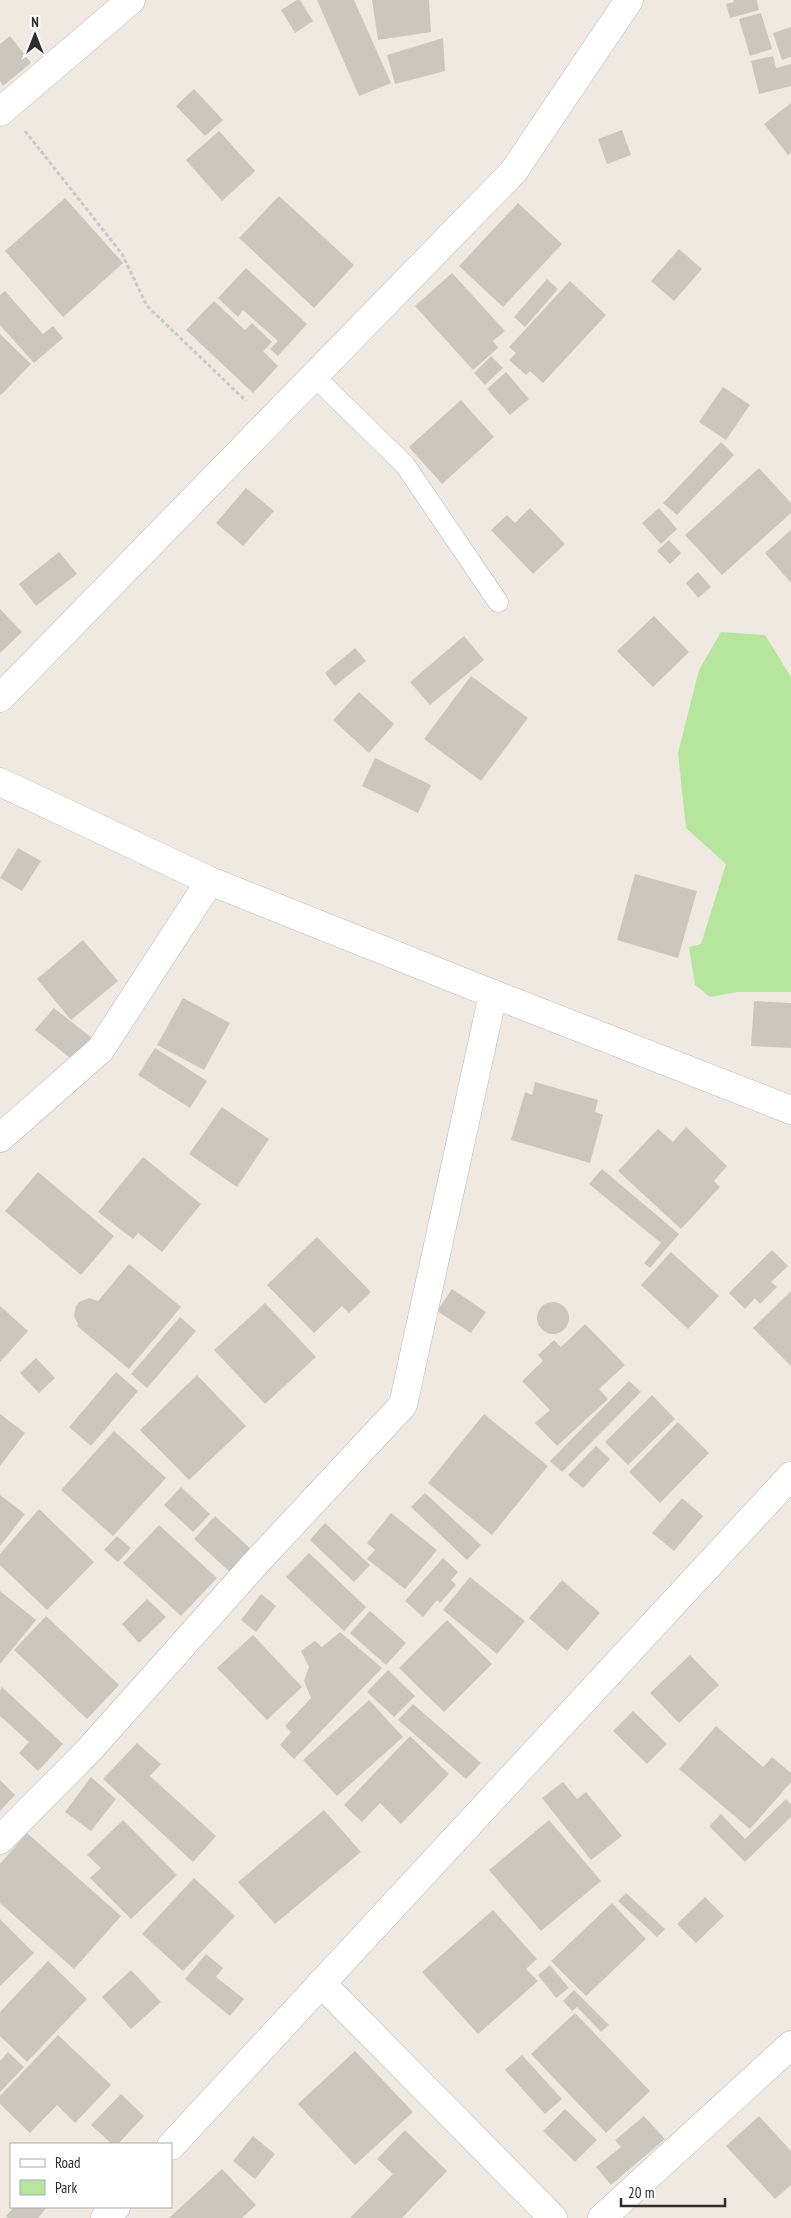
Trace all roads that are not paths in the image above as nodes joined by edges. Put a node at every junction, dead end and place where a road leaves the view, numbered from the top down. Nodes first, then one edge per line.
1 (131, 0) edge
2 (629, 0) edge
3 (3, 109) edge
4 (314, 376) junction
5 (498, 602) dead end
6 (0, 698) edge
7 (0, 782) edge
8 (210, 881) junction
9 (493, 994) junction
10 (791, 1110) edge
11 (0, 1138) edge
12 (791, 1476) edge
13 (0, 1840) edge
14 (321, 1983) junction
15 (791, 2045) edge
16 (172, 2145) edge
17 (115, 2208) edge
18 (105, 2218) edge
19 (553, 2218) edge
20 (602, 2218) edge

1 - 3 street
2 - 4 street
4 - 5 lane
4 - 6 street
7 - 8 street
8 - 9 street
8 - 11 street
9 - 10 street
9 - 13 street
12 - 14 street
14 - 16 street
14 - 19 street
15 - 20 street
17 - 18 street

